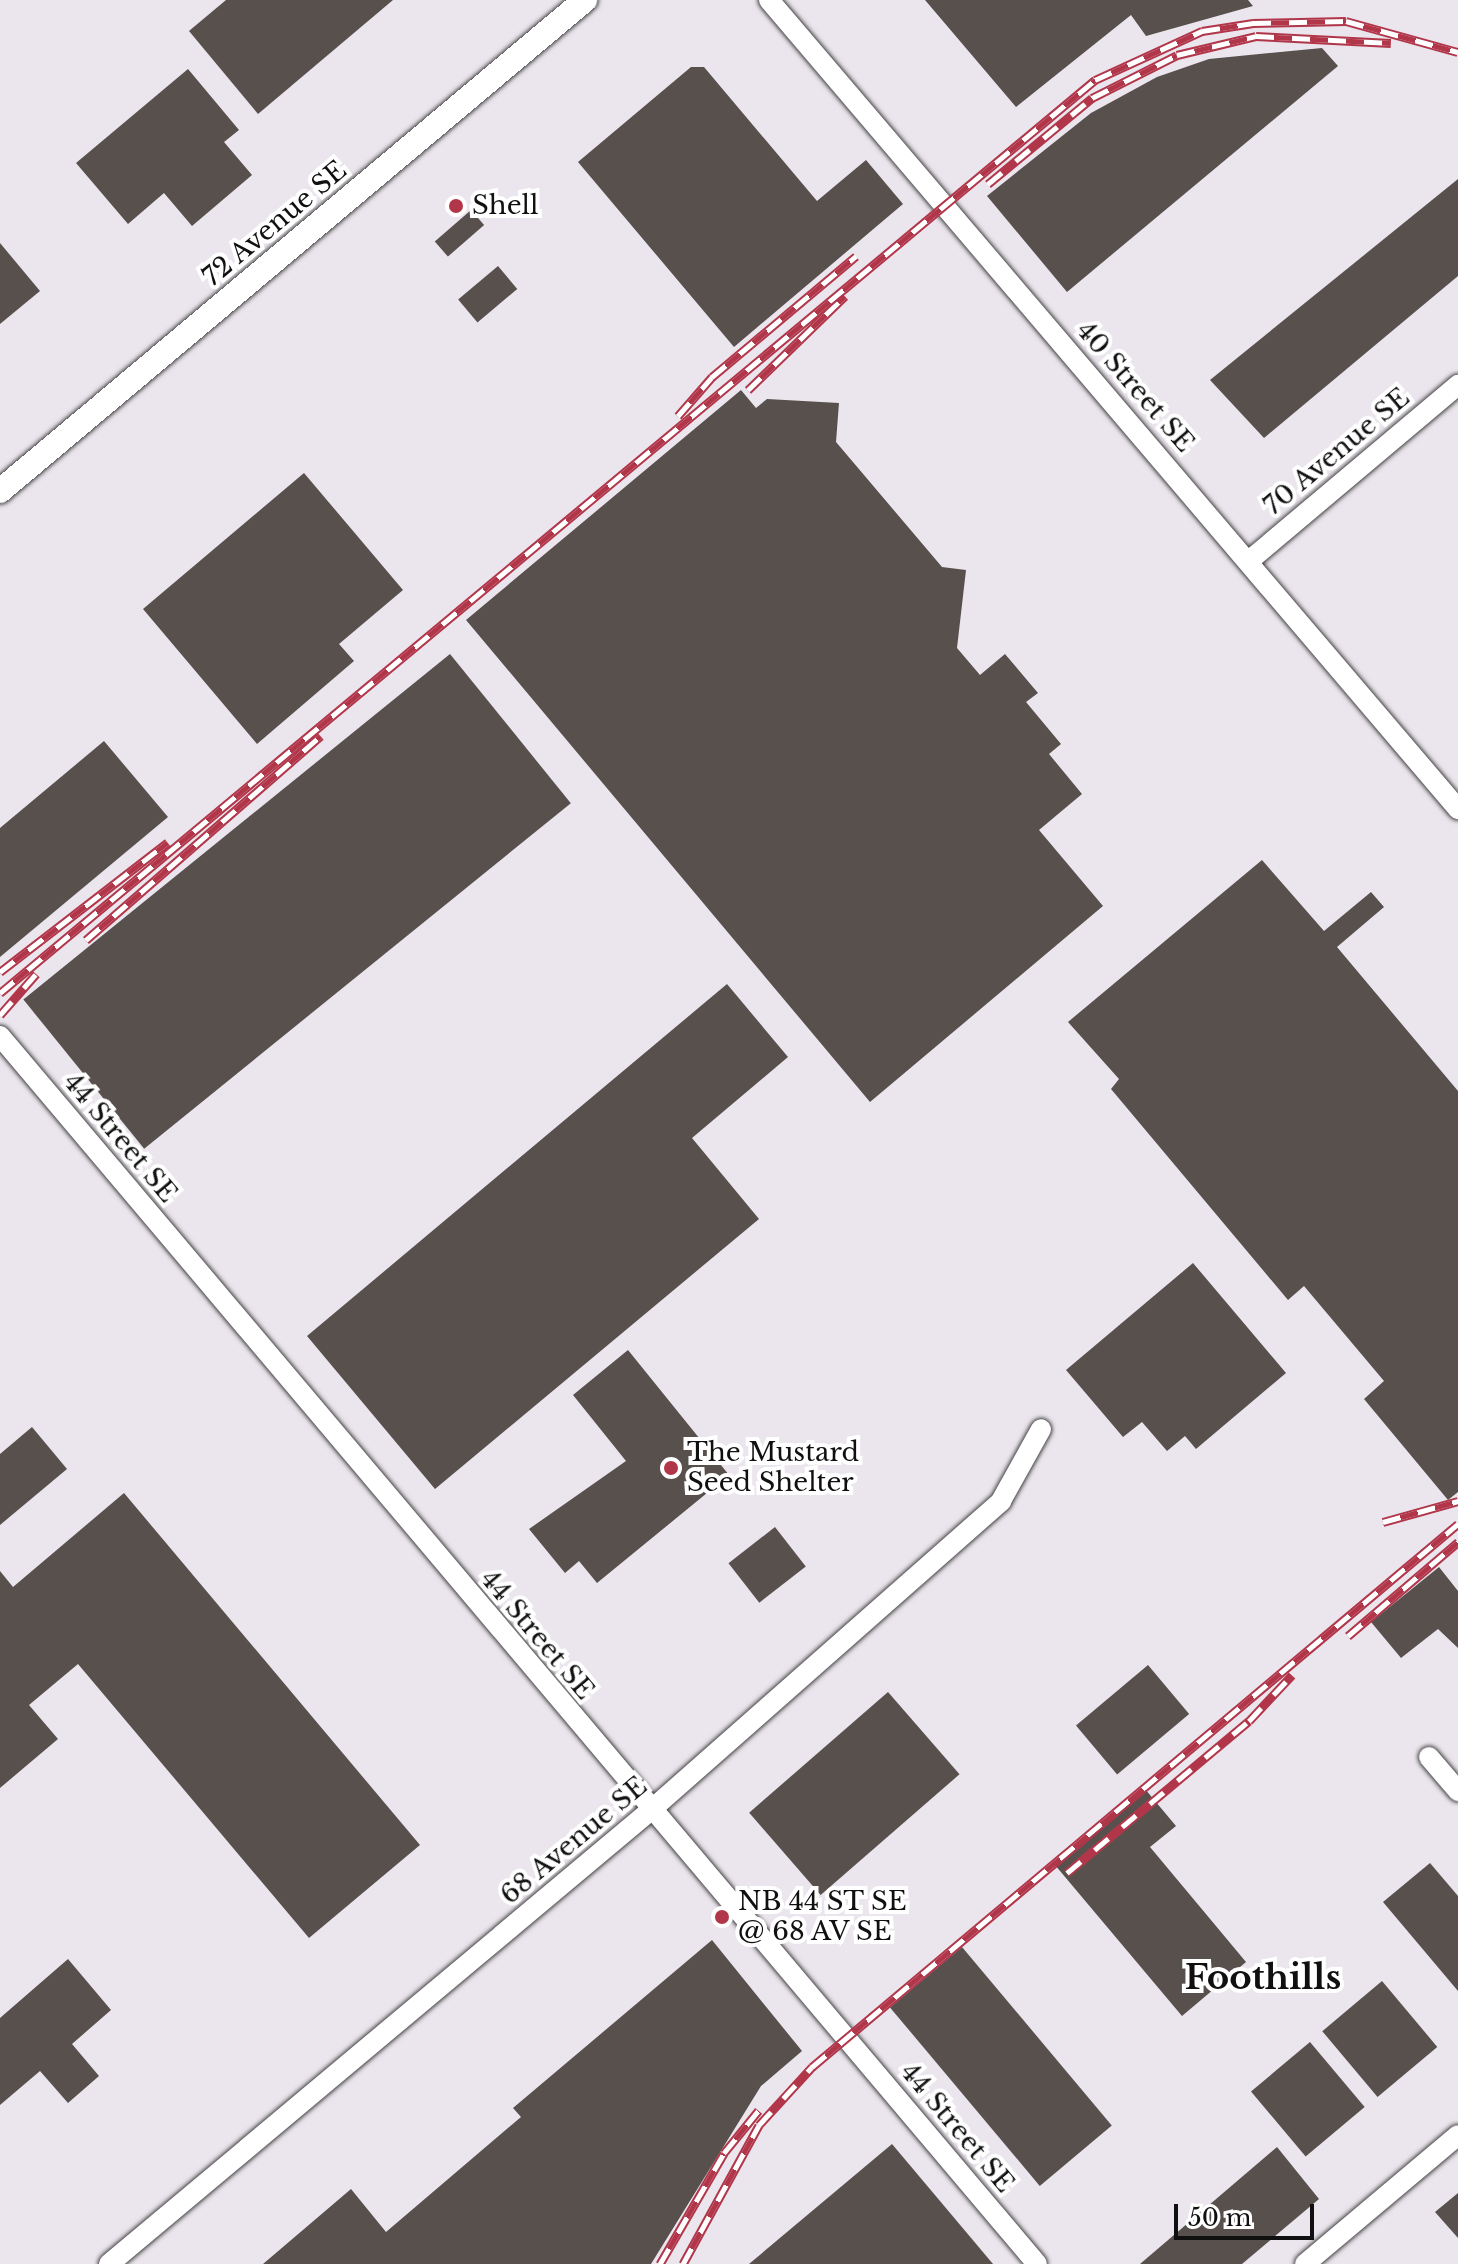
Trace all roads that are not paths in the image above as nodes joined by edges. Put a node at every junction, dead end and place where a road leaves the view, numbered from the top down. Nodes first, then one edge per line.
1 (585, 0) edge
2 (769, 0) edge
3 (1458, 385) edge
4 (0, 491) edge
5 (1250, 560) junction
6 (1458, 809) edge
7 (0, 1036) edge
8 (1041, 1429) dead end
9 (1429, 1757) dead end
10 (1458, 1791) edge
11 (651, 1810) junction
12 (1458, 2135) edge
13 (109, 2264) edge
14 (1037, 2264) edge
15 (1305, 2264) edge

1 - 4 street, 72 Avenue SE
2 - 5 street, 40 Street SE
3 - 5 street, 70 Avenue SE
5 - 6 street, 40 Street SE
7 - 11 street, 44 Street SE
8 - 11 street, 68 Avenue SE
9 - 10 street
11 - 13 street, 68 Avenue SE
11 - 14 street, 44 Street SE
12 - 15 street

